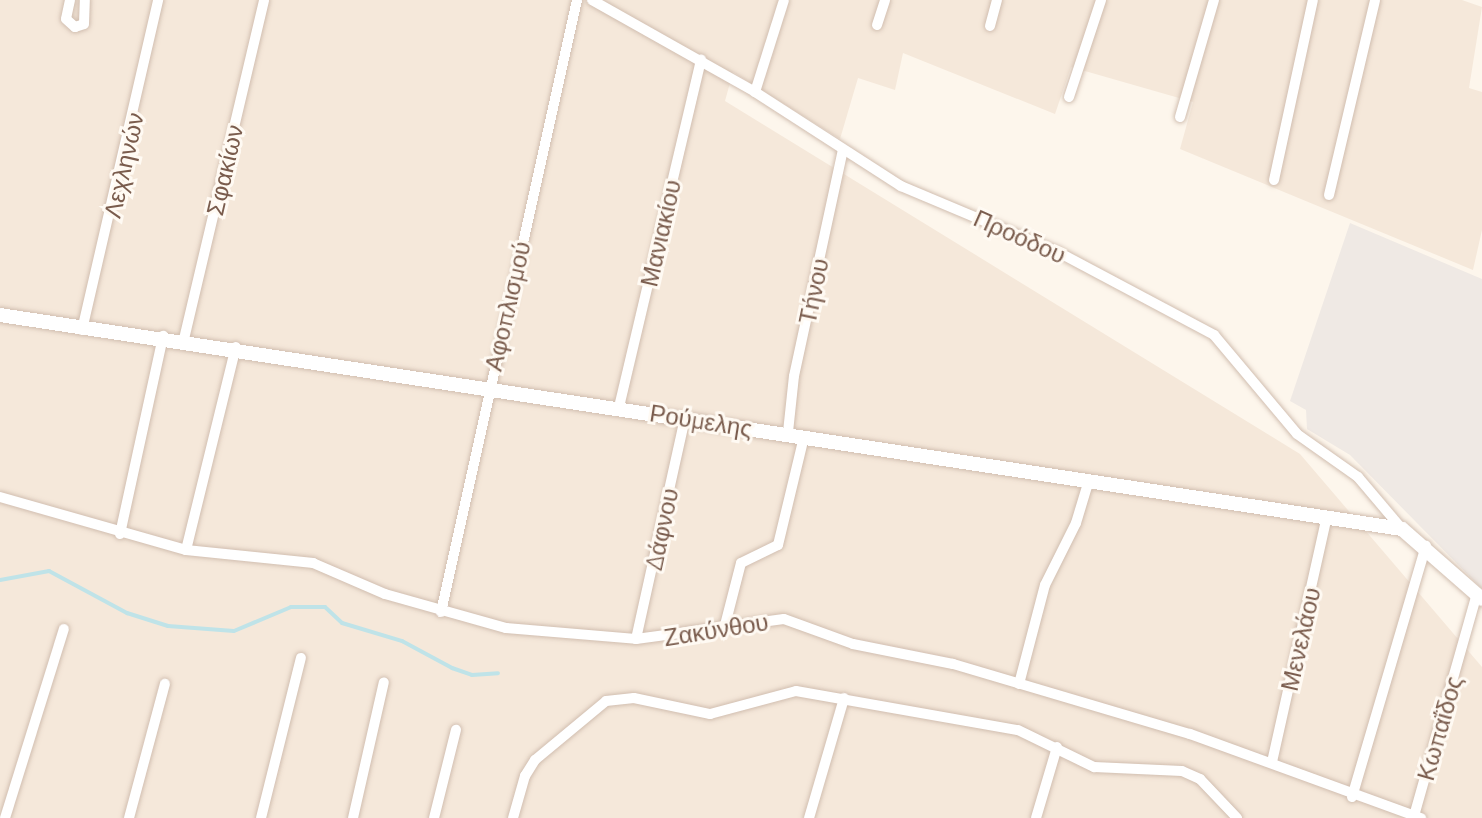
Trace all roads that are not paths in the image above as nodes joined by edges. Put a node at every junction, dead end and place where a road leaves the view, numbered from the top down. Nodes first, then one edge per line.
1 (70, 0) edge
2 (85, 0) edge
3 (158, 0) edge
4 (264, 0) edge
5 (577, 0) edge
6 (592, 0) edge
7 (784, 0) edge
8 (885, 0) edge
9 (997, 0) edge
10 (1101, 0) edge
11 (1214, 0) edge
12 (1313, 0) edge
13 (1375, 0) edge
14 (877, 25) dead end
15 (990, 26) dead end
16 (701, 60) junction
17 (755, 92) junction
18 (1069, 97) dead end
19 (1180, 117) dead end
20 (843, 150) junction
21 (1274, 180) dead end
22 (1329, 195) dead end
23 (0, 315) edge
24 (82, 330) junction
25 (163, 336) junction
26 (184, 339) junction
27 (236, 347) junction
28 (488, 387) junction
29 (619, 407) junction
30 (685, 418) junction
31 (788, 432) junction
32 (804, 437) junction
33 (1089, 480) junction
34 (0, 497) edge
35 (1327, 516) junction
36 (1402, 529) junction
37 (120, 534) junction
38 (1426, 546) junction
39 (186, 550) junction
40 (1479, 596) edge
41 (441, 612) junction
42 (64, 629) dead end
43 (724, 629) junction
44 (636, 639) junction
45 (301, 658) dead end
46 (384, 682) dead end
47 (165, 684) dead end
48 (1019, 684) junction
49 (844, 698) junction
50 (456, 730) dead end
51 (1057, 747) junction
52 (1272, 762) junction
53 (1352, 797) junction
54 (1418, 817) edge
55 (5, 818) edge
56 (129, 818) edge
57 (261, 818) edge
58 (353, 818) edge
59 (434, 818) edge
60 (513, 818) edge
61 (809, 818) edge
62 (1036, 818) edge
63 (1237, 818) edge

1 - 2 street
3 - 24 street, Λεχληνών
4 - 26 street, Σφακίων
5 - 28 street, Αφοπλισμού
6 - 16 street, Προόδου
7 - 17 street
8 - 14 street
9 - 15 street
10 - 18 street
11 - 19 street
12 - 21 street
13 - 22 street
16 - 17 street, Προόδου
16 - 29 street, Μανιακίου
17 - 20 street, Προόδου
20 - 31 street, Τήνου
20 - 36 street, Προόδου
23 - 24 street, Ρούμελης
24 - 25 street, Ρούμελης
25 - 26 street, Ρούμελης
25 - 37 street
26 - 27 street, Ρούμελης
27 - 28 street, Ρούμελης
27 - 39 street
28 - 29 street, Ρούμελης
28 - 41 street, Αφοπλισμού
29 - 30 street, Ρούμελης
30 - 31 street, Ρούμελης
30 - 44 street, Δάφνου
31 - 32 street, Ρούμελης
32 - 33 street, Ρούμελης
32 - 43 street
33 - 35 street, Ρούμελης
33 - 48 street
34 - 37 street, Ζακύνθου
35 - 36 street, Ρούμελης
35 - 52 street, Μενελάου
36 - 38 street
37 - 39 street, Ζακύνθου
38 - 40 street
38 - 53 street
39 - 41 street, Ζακύνθου
40 - 54 street, Κωπαΐδος
41 - 44 street, Ζακύνθου
42 - 55 street
43 - 44 street, Ζακύνθου
43 - 48 street, Ζακύνθου
45 - 57 street
46 - 58 street
47 - 56 street
48 - 52 street, Ζακύνθου
49 - 51 street
49 - 60 street
49 - 61 street
50 - 59 street
51 - 62 street
51 - 63 street
52 - 53 street, Ζακύνθου
53 - 54 street, Ζακύνθου

